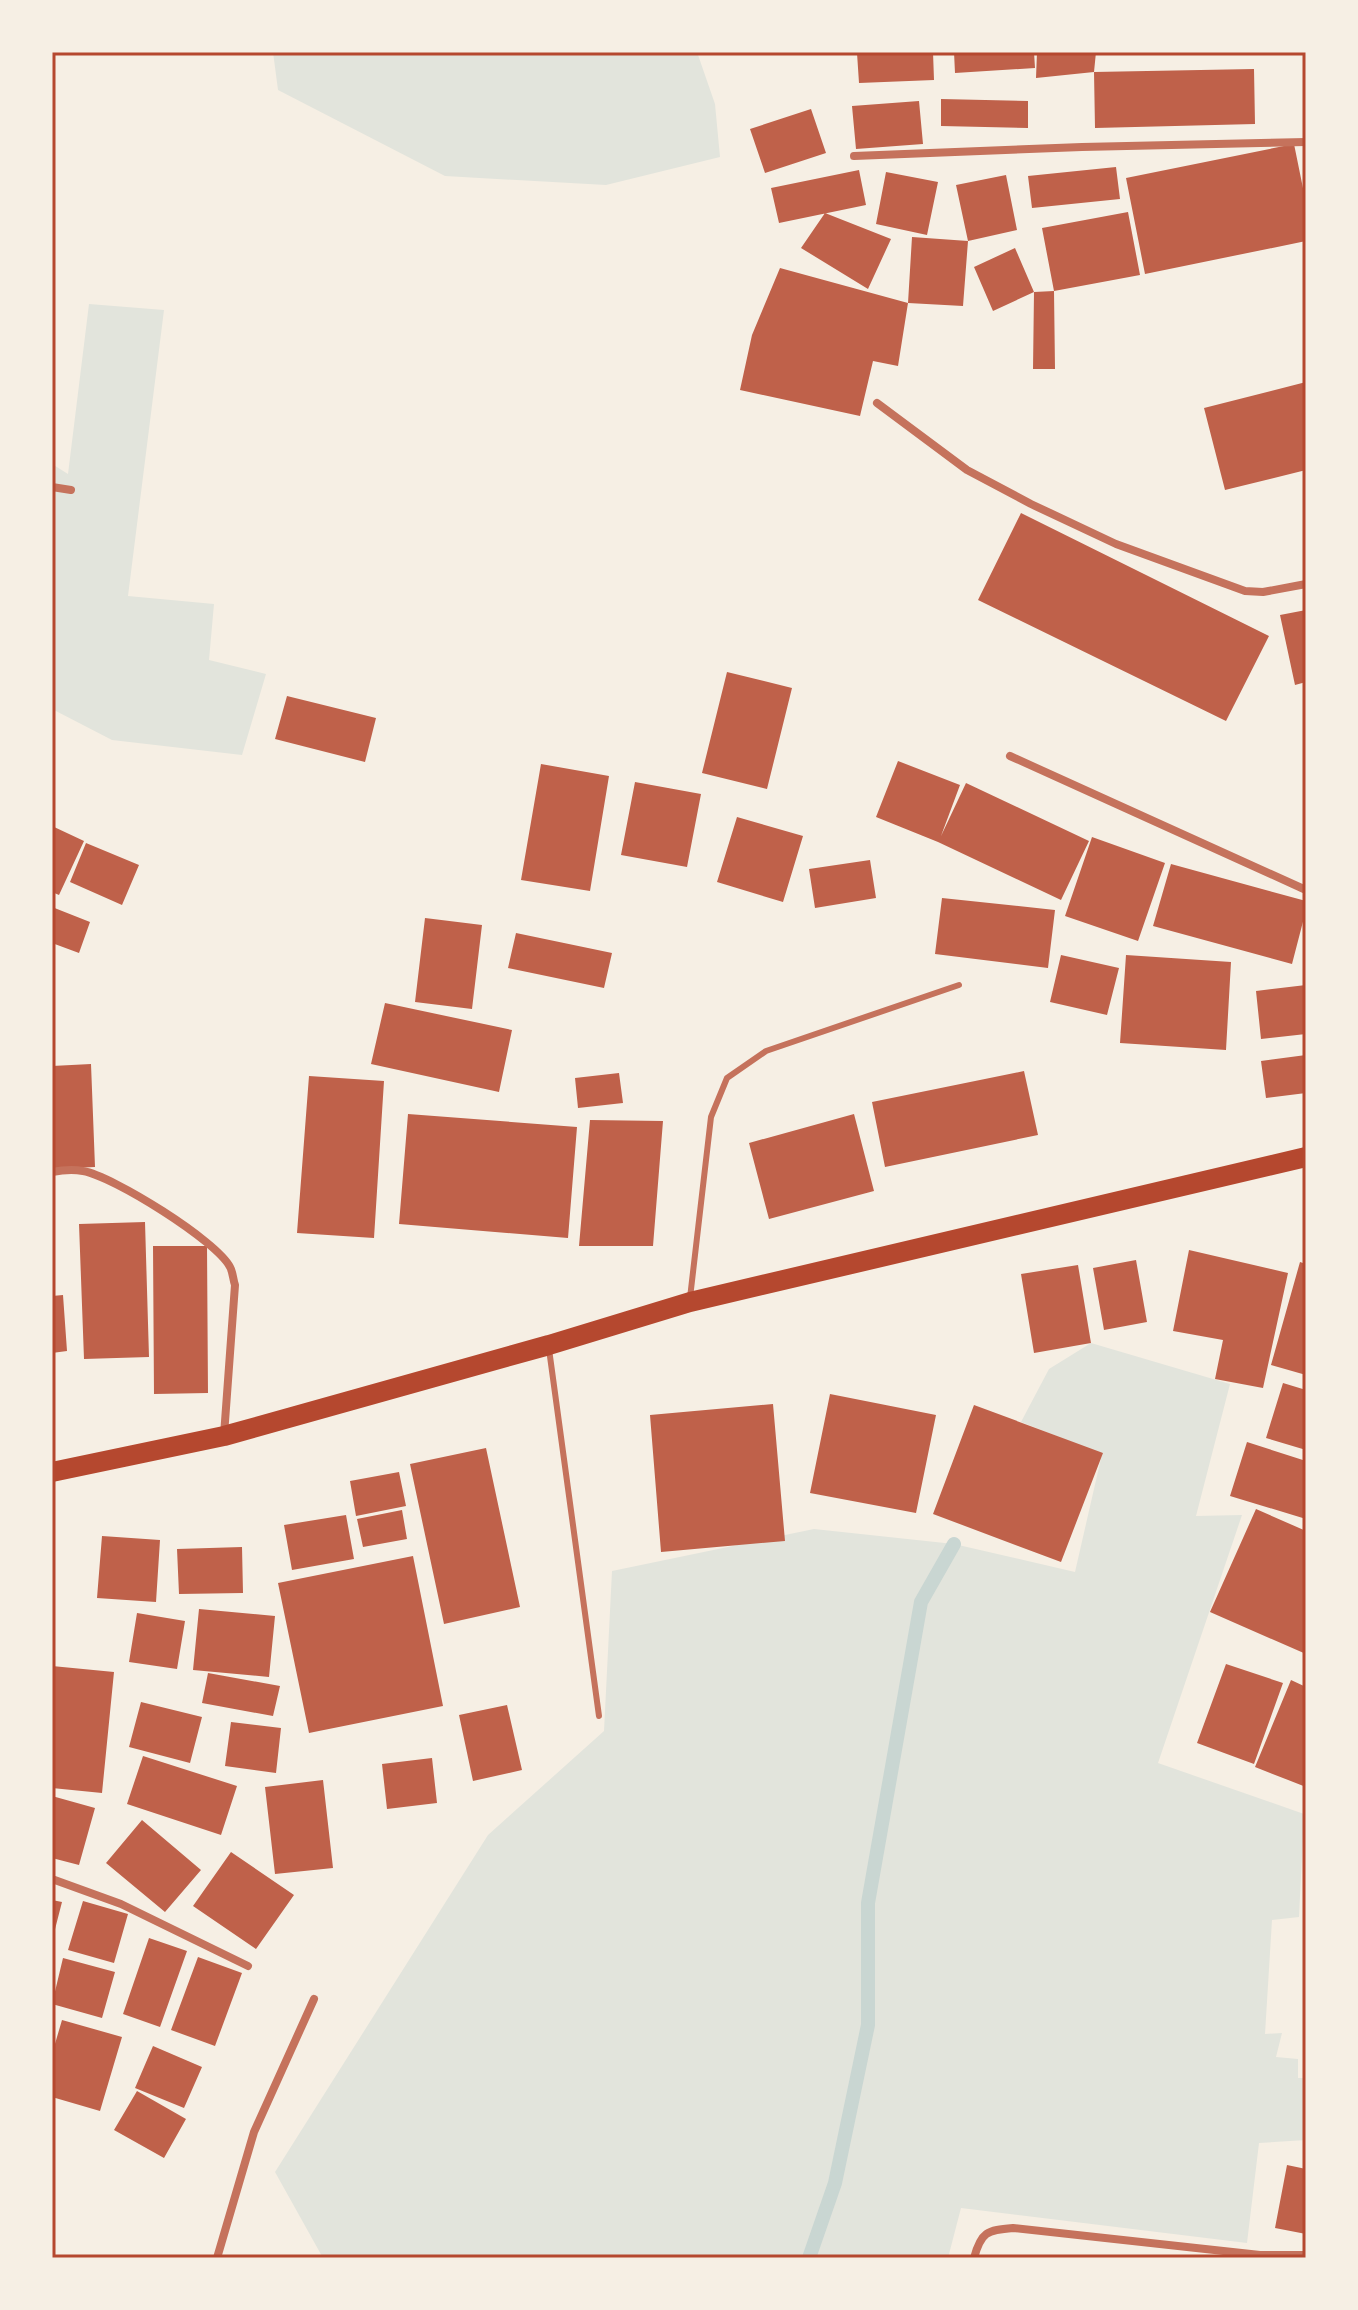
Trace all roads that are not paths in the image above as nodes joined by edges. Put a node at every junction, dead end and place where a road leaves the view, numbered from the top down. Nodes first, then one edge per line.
1 (1306, 142) edge
2 (854, 156) dead end
3 (877, 403) dead end
4 (52, 487) edge
5 (71, 490) dead end
6 (1306, 584) edge
7 (1010, 756) dead end
8 (1306, 890) edge
9 (959, 985) dead end
10 (1306, 1157) edge
11 (52, 1172) edge
12 (690, 1302) junction
13 (549, 1345) junction
14 (224, 1436) junction
15 (52, 1472) edge
16 (599, 1716) dead end
17 (52, 1879) edge
18 (248, 1966) dead end
19 (314, 1999) dead end
20 (1306, 2255) edge
21 (1260, 2256) edge
22 (217, 2258) edge
23 (974, 2258) edge

1 - 2 street
3 - 6 street
4 - 5 street
7 - 8 street
9 - 12 lane
10 - 12 main road
11 - 14 street
12 - 13 main road
13 - 14 main road
13 - 16 lane
14 - 15 main road
17 - 18 street
19 - 22 street
20 - 21 street
21 - 23 street

